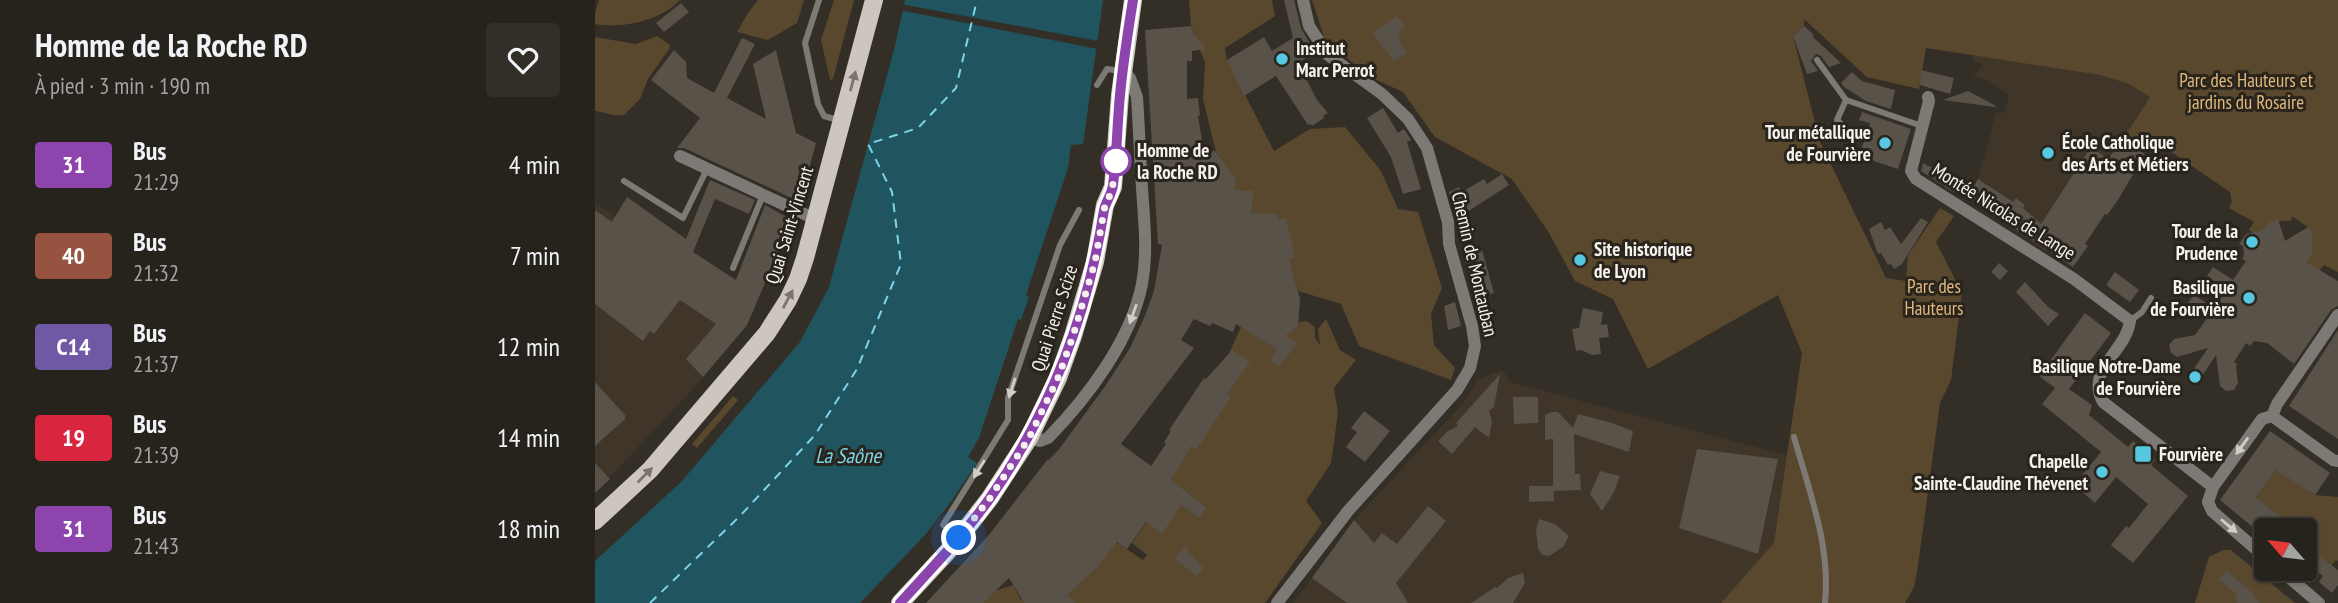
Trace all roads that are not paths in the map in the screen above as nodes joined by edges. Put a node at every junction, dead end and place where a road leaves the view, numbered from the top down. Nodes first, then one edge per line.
1 (819, 0) edge
2 (874, 0) edge
3 (1133, 0) edge
4 (1303, 0) edge
5 (1817, 60) dead end
6 (1123, 71) junction
7 (1097, 85) dead end
8 (1928, 97) dead end
9 (1846, 100) junction
10 (842, 121) junction
11 (1922, 126) junction
12 (1857, 139) dead end
13 (680, 156) dead end
14 (707, 169) junction
15 (624, 181) dead end
16 (763, 195) junction
17 (1079, 210) dead end
18 (815, 219) junction
19 (733, 268) dead end
20 (2151, 298) dead end
21 (2338, 315) edge
22 (2130, 327) junction
23 (2274, 418) junction
24 (1794, 437) dead end
25 (1029, 438) junction
26 (2338, 461) edge
27 (2213, 486) junction
28 (595, 521) edge
29 (959, 538) junction
30 (2254, 548) edge
31 (2293, 581) edge
32 (900, 603) edge
33 (1277, 603) edge
34 (1825, 603) edge
35 (2319, 603) edge

1 - 10 lane
10 -> 2 main road, Quai Saint-Vincent
3 - 6 main road, Quai Pierre Scize
4 - 33 street, Chemin de Montauban
5 - 9 lane
6 - 7 lane
6 - 25 main road, Quai Pierre Scize
6 -> 25 street
8 - 11 street, Montée Nicolas de Lange
9 - 11 lane
9 - 12 lane
10 - 18 main road, Quai Saint-Vincent
11 - 22 street, Montée Nicolas de Lange
13 - 14 street
14 - 15 lane
14 - 16 street
16 - 18 street
16 - 19 lane
17 -> 29 lane
28 -> 18 main road, Quai Saint-Vincent
20 - 22 lane
21 - 23 street
22 - 27 street
23 - 26 street
23 -> 27 street
24 - 34 lane
25 - 29 main road, Quai Pierre Scize
27 -> 30 street
29 - 32 main road, Quai Pierre Scize
31 - 35 street

